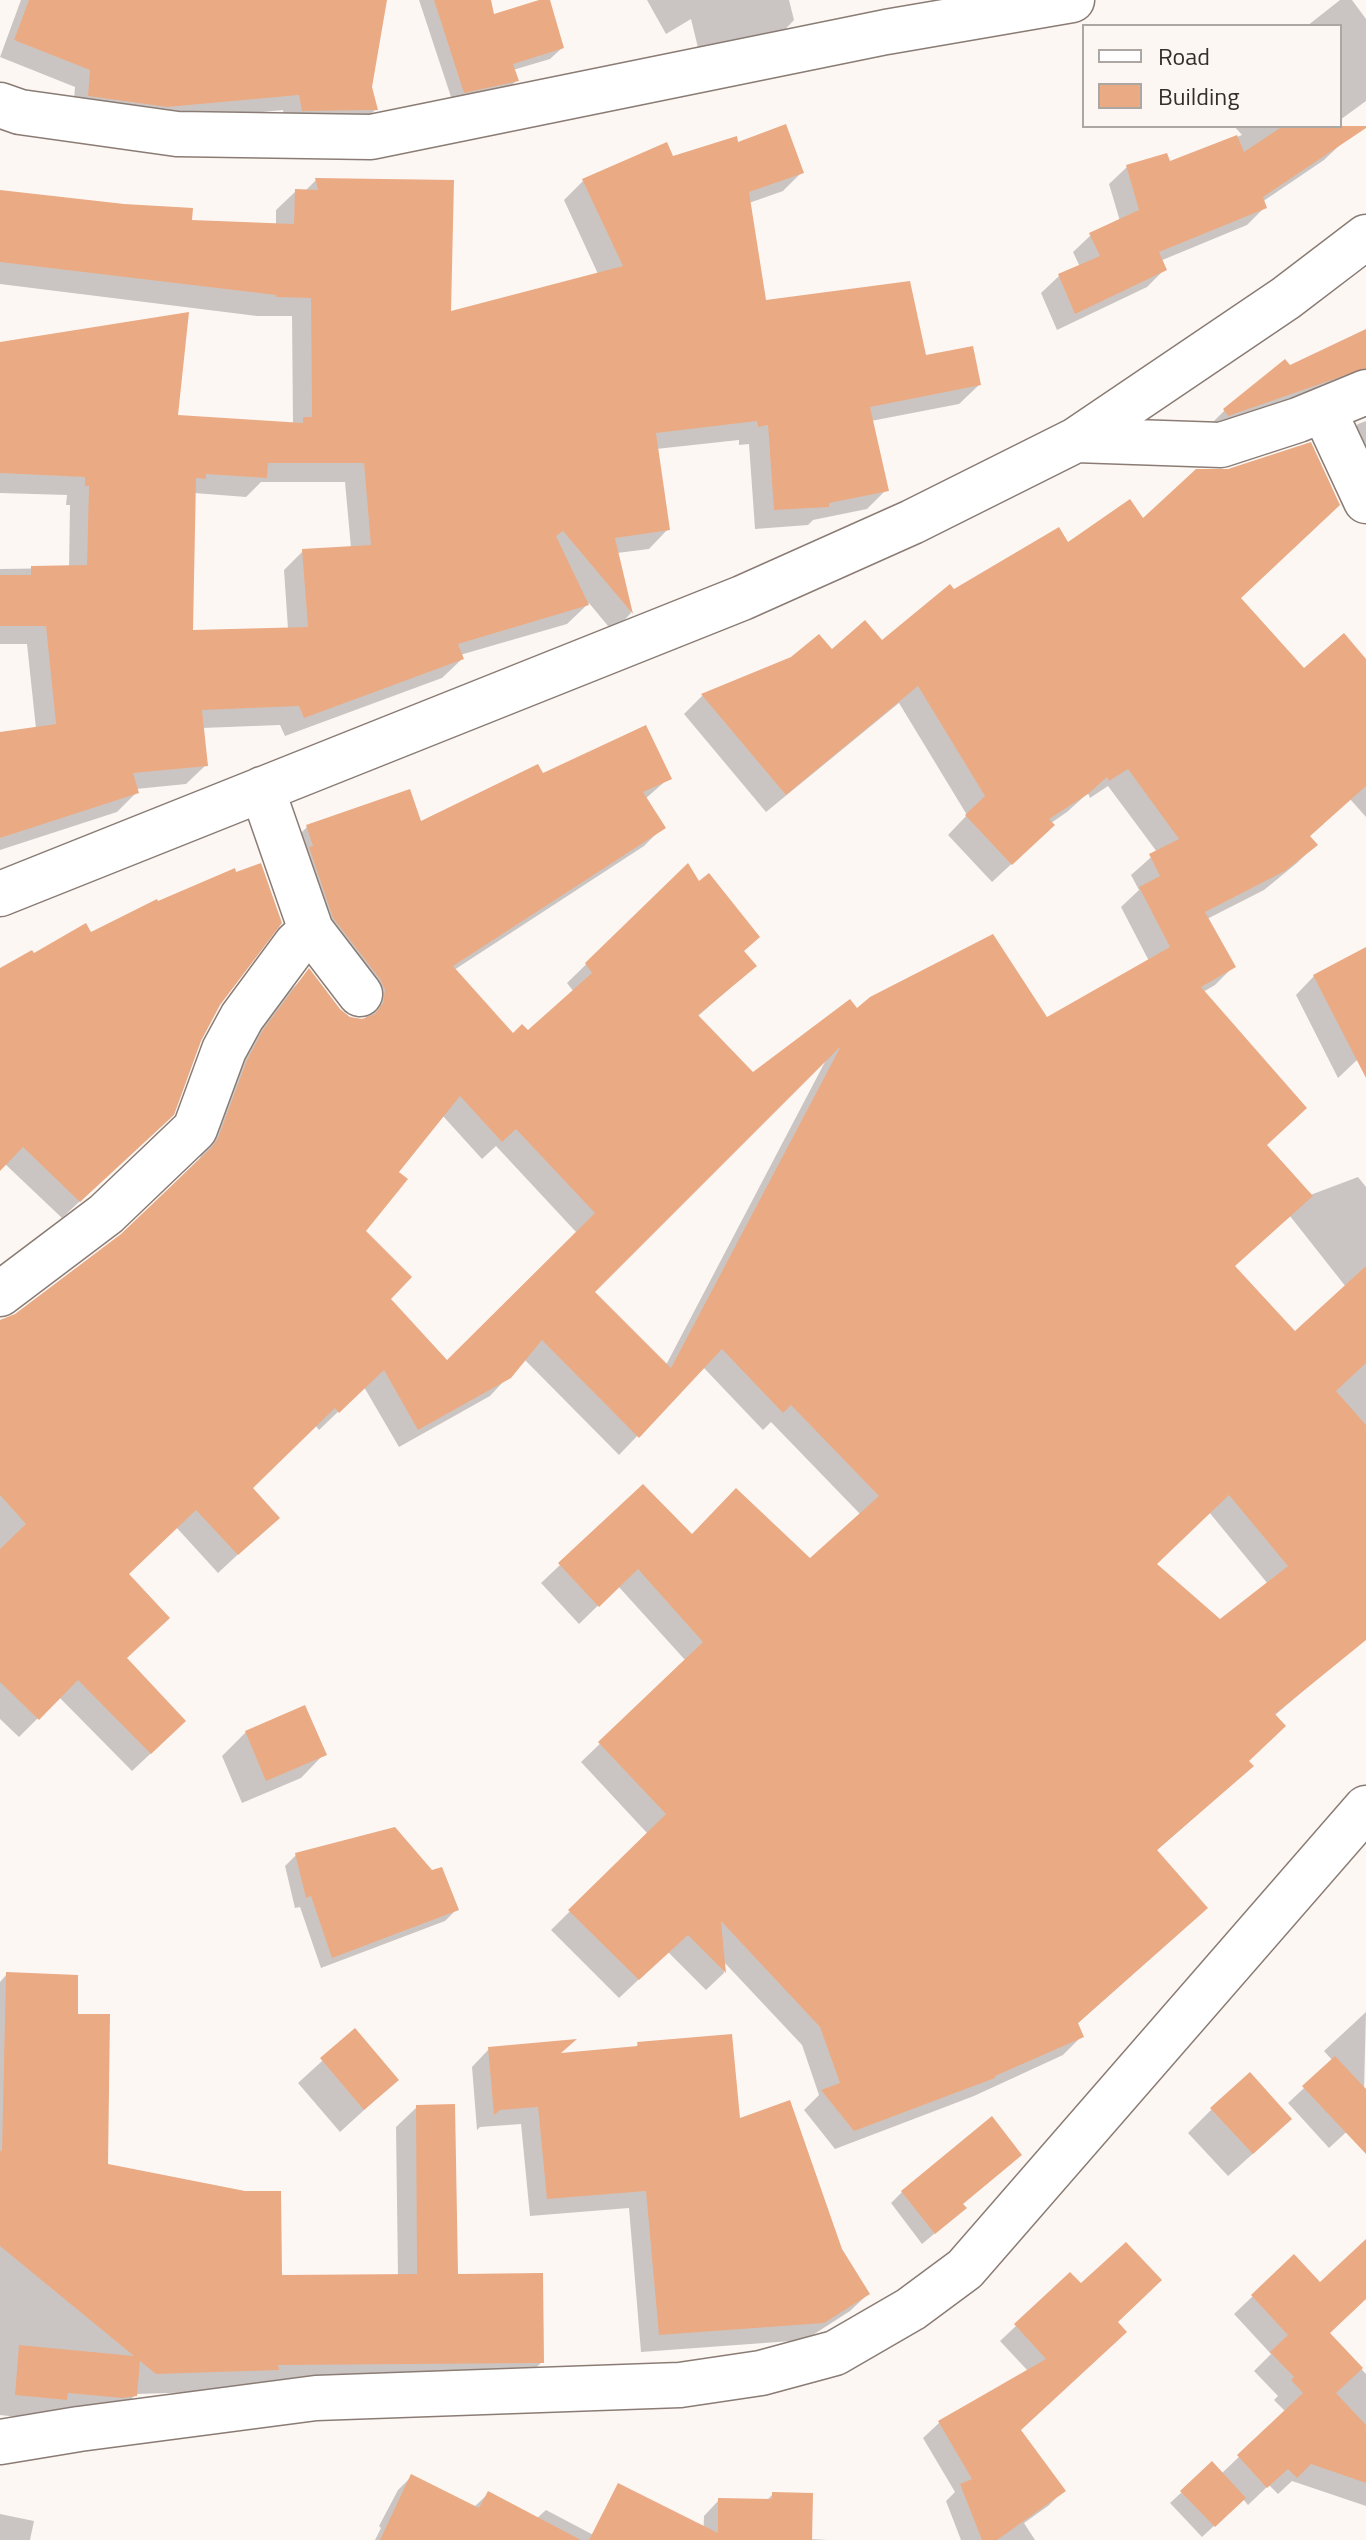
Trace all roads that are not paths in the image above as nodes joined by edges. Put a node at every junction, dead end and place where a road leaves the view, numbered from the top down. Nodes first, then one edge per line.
1 (1072, 0) edge
2 (0, 105) edge
3 (1366, 237) edge
4 (1366, 392) edge
5 (1324, 411) junction
6 (1076, 440) junction
7 (1366, 501) edge
8 (262, 789) junction
9 (0, 894) edge
10 (311, 930) junction
11 (360, 994) dead end
12 (0, 1294) edge
13 (1366, 1808) edge
14 (0, 2442) edge

1 - 2 street
3 - 6 street
4 - 5 street
5 - 6 street
5 - 7 street
6 - 8 street
8 - 9 street
8 - 10 street
10 - 11 street
10 - 12 street
13 - 14 street

